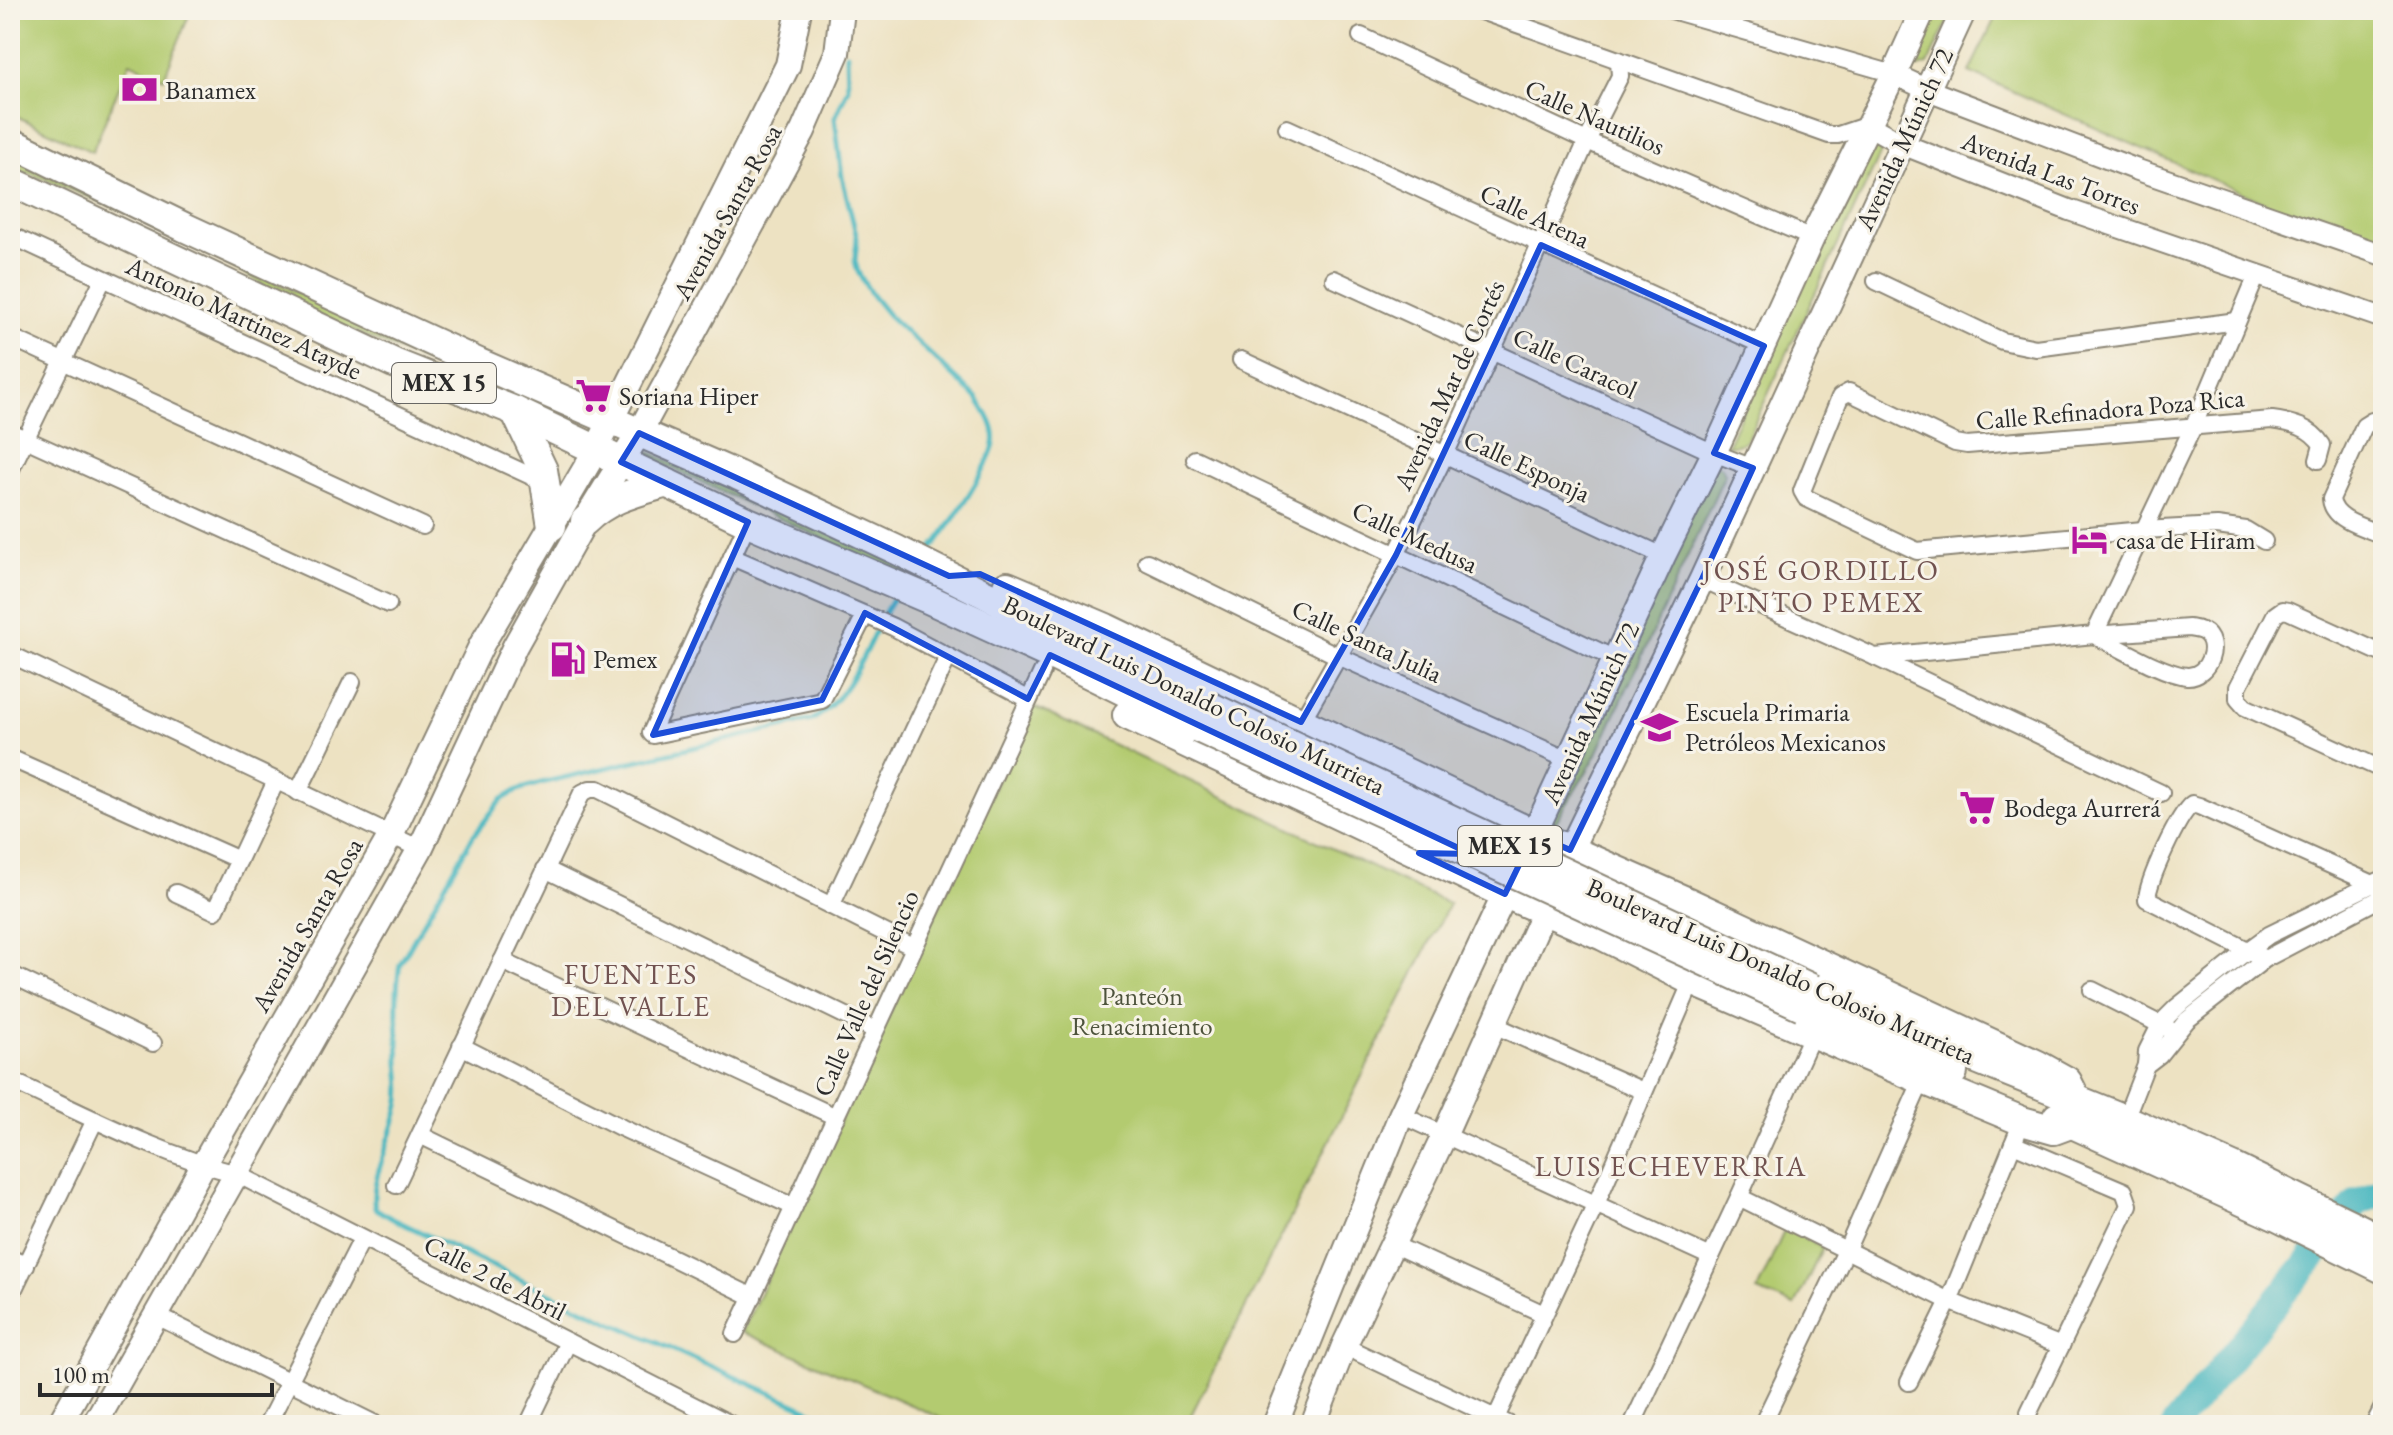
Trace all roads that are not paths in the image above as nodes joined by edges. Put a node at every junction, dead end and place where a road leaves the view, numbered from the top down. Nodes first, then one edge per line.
1 (799, 10) edge
2 (842, 10) edge
3 (1478, 10) edge
4 (1671, 10) edge
5 (1923, 10) edge
6 (1964, 10) edge
7 (1361, 36) dead end
8 (1619, 60) junction
9 (1894, 74) junction
10 (1928, 90) junction
11 (1868, 125) junction
12 (1287, 128) dead end
13 (1587, 141) junction
14 (10, 142) edge
15 (1902, 144) junction
16 (10, 181) edge
17 (10, 235) edge
18 (1812, 238) junction
19 (1541, 245) junction
20 (2383, 255) edge
21 (2257, 275) junction
22 (103, 279) junction
23 (1334, 279) dead end
24 (1876, 281) dead end
25 (2383, 318) edge
26 (2237, 321) junction
27 (10, 337) edge
28 (1764, 346) junction
29 (1492, 352) junction
30 (1241, 360) dead end
31 (63, 362) junction
32 (515, 411) junction
33 (610, 422) junction
34 (2383, 423) edge
35 (2194, 425) junction
36 (639, 433) junction
37 (17, 435) edge
38 (1714, 453) junction
39 (1445, 455) junction
40 (608, 456) junction
41 (1195, 459) dead end
42 (2318, 460) dead end
43 (1753, 468) junction
44 (10, 471) edge
45 (546, 483) junction
46 (667, 483) junction
47 (585, 521) junction
48 (748, 522) junction
49 (423, 526) dead end
50 (552, 526) junction
51 (2143, 530) junction
52 (2383, 535) edge
53 (2264, 541) dead end
54 (1396, 555) junction
55 (1663, 556) junction
56 (732, 557) junction
57 (1147, 562) dead end
58 (940, 572) junction
59 (1702, 579) junction
60 (919, 596) junction
61 (388, 604) dead end
62 (871, 617) junction
63 (2094, 635) junction
64 (10, 654) edge
65 (2383, 654) edge
66 (1338, 656) junction
67 (948, 657) junction
68 (1875, 657) junction
69 (1615, 659) junction
70 (1042, 672) junction
71 (352, 682) dead end
72 (1028, 699) junction
73 (1202, 717) junction
74 (1301, 722) junction
75 (10, 758) edge
76 (1568, 760) junction
77 (2383, 770) edge
78 (276, 781) junction
79 (298, 792) junction
80 (2161, 793) dead end
81 (1454, 797) junction
82 (1534, 834) junction
83 (391, 835) junction
84 (420, 849) junction
85 (1570, 850) junction
86 (1419, 853) junction
87 (239, 860) junction
88 (545, 869) junction
89 (1637, 880) junction
90 (2380, 888) edge
91 (176, 893) dead end
92 (1505, 894) junction
93 (831, 906) junction
94 (1544, 911) junction
95 (1603, 936) junction
96 (913, 947) junction
97 (2247, 951) junction
98 (2265, 959) junction
99 (502, 961) junction
100 (10, 974) edge
101 (1692, 981) junction
102 (2092, 990) dead end
103 (1494, 1025) junction
104 (2168, 1028) junction
105 (875, 1030) junction
106 (1813, 1033) junction
107 (153, 1043) dead end
108 (461, 1046) junction
109 (10, 1080) edge
110 (1922, 1080) junction
111 (1643, 1091) junction
112 (2075, 1112) junction
113 (1401, 1115) junction
114 (836, 1117) junction
115 (2125, 1119) junction
116 (95, 1120) junction
117 (2018, 1133) junction
118 (1445, 1134) junction
119 (420, 1135) junction
120 (203, 1165) junction
121 (237, 1174) junction
122 (396, 1185) dead end
123 (1739, 1197) junction
124 (1596, 1204) junction
125 (794, 1207) junction
126 (362, 1239) junction
127 (2369, 1242) edge
128 (1392, 1244) junction
129 (1846, 1251) junction
130 (1711, 1257) junction
131 (10, 1258) edge
132 (26, 1266) junction
133 (2383, 1269) edge
134 (10, 1297) edge
135 (753, 1297) junction
136 (1949, 1301) junction
137 (1544, 1314) junction
138 (155, 1315) junction
139 (735, 1334) dead end
140 (568, 1342) junction
141 (1344, 1346) junction
142 (2061, 1346) junction
143 (288, 1382) junction
144 (1909, 1382) dead end
145 (2383, 1407) edge
146 (2029, 1412) dead end
147 (1503, 1422) edge
148 (59, 1425) edge
149 (94, 1425) edge
150 (267, 1425) edge
151 (377, 1425) edge
152 (528, 1425) edge
153 (732, 1425) edge
154 (1275, 1425) edge
155 (1313, 1425) edge
156 (1632, 1425) edge
157 (1762, 1425) edge
158 (2374, 1425) edge

1 - 33 main road, Avenida Santa Rosa
2 - 36 main road, Avenida Santa Rosa
3 - 8 street
4 - 9 street, Avenida Las Torres
5 - 9 main road, Avenida Múnich 72
6 - 10 main road, Avenida Múnich 72
7 - 13 street, Calle Nautilios
8 - 11 street
8 - 13 street, Avenida Mar de Cortés
9 - 10 street, Avenida Las Torres
9 - 11 main road, Avenida Múnich 72
10 - 15 main road, Avenida Múnich 72
10 - 20 street, Avenida Las Torres
11 - 15 street, Avenida Las Torres
11 - 18 main road, Avenida Múnich 72
12 - 19 street, Calle Arena
13 - 18 street, Calle Nautilios
13 - 19 street, Avenida Mar de Cortés
14 - 33 highway, Boulevard Luis Donaldo Colosio Murrieta / MEX 15
15 - 21 street, Avenida Las Torres
15 - 43 main road, Avenida Múnich 72
16 - 32 highway, Boulevard Luis Donaldo Colosio Murrieta / MEX 15
17 - 22 street, Antonio Martinez Atayde
18 - 28 main road, Avenida Múnich 72
19 - 28 street, Calle Arena
19 - 29 street, Avenida Mar de Cortés
21 - 25 street, Avenida Las Torres
21 - 26 street
22 - 31 street
22 - 45 street, Antonio Martinez Atayde
23 - 29 street, Calle Caracol
24 - 26 street
26 - 35 street
27 - 31 street
28 - 38 main road, Avenida Múnich 72
29 - 38 street, Calle Caracol
29 - 39 street, Avenida Mar de Cortés
30 - 39 street, Calle Esponja
31 - 37 street
31 - 49 street
32 - 40 highway, Boulevard Luis Donaldo Colosio Murrieta / MEX 15
32 - 45 highway, MEX 15
33 - 36 highway, Boulevard Luis Donaldo Colosio Murrieta / MEX 15
33 - 40 main road, Avenida Santa Rosa
34 - 52 street
35 - 42 street, Calle Refinadora Poza Rica
35 - 51 street
35 - 51 street, Calle Refinadora Poza Rica
36 - 40 main road, Avenida Santa Rosa
36 - 58 highway, Boulevard Luis Donaldo Colosio Murrieta / MEX 15
37 - 44 street
37 - 61 street
38 - 43 street, Calle Caracol
38 - 55 main road, Avenida Múnich 72
39 - 54 street, Avenida Mar de Cortés
39 - 55 street, Calle Esponja
40 - 46 highway, Boulevard Luis Donaldo Colosio Murrieta / MEX 15
40 - 47 main road
40 - 50 main road, Avenida Santa Rosa
41 - 54 street, Calle Medusa
43 - 59 main road, Avenida Múnich 72
45 - 50 highway, MEX 15
46 - 47 highway
46 - 48 highway, Boulevard Luis Donaldo Colosio Murrieta / MEX 15
47 - 84 main road
48 - 56 street
48 - 60 highway, Boulevard Luis Donaldo Colosio Murrieta / MEX 15
50 - 83 main road, Avenida Santa Rosa
51 - 53 street
51 - 63 street
54 - 66 street, Avenida Mar de Cortés
54 - 69 street, Calle Medusa
55 - 69 main road, Avenida Múnich 72
56 - 62 street
56 - 62 street
57 - 66 street, Calle Santa Julia
58 - 73 highway, Boulevard Luis Donaldo Colosio Murrieta / MEX 15
58 - 74 highway
59 - 68 street
59 - 85 main road, Avenida Múnich 72
60 - 70 highway
60 - 73 highway, Boulevard Luis Donaldo Colosio Murrieta / MEX 15
62 - 67 street
63 - 63 street
63 - 68 street
64 - 78 street
65 - 77 street
66 - 74 street, Avenida Mar de Cortés
66 - 76 street, Calle Santa Julia
67 - 72 street
67 - 93 street
68 - 80 street
69 - 76 main road, Avenida Múnich 72
70 - 72 street, Calle Valle del Silencio
70 - 86 highway
71 - 79 street
72 - 96 street, Calle Valle del Silencio
73 - 112 highway, Boulevard Luis Donaldo Colosio Murrieta / MEX 15, bridge
74 - 81 highway
75 - 87 street
76 - 82 main road, Avenida Múnich 72
78 - 79 street
78 - 87 street
79 - 83 street
81 - 82 highway
81 - 86 highway
82 - 85 highway
82 - 92 highway, Avenida Múnich 72
83 - 84 street
83 - 120 main road, Avenida Santa Rosa
84 - 121 main road
85 - 89 highway
85 - 94 highway, Avenida Múnich 72
86 - 92 highway
87 - 91 street
88 - 93 street
88 - 99 street
88 - 105 street
89 - 95 highway
89 - 112 highway
90 - 97 street
90 - 97 street
90 - 98 street
92 - 94 highway
92 - 113 main road, Avenida Múnich 72
93 - 96 street
94 - 95 highway
94 - 103 main road, Avenida Múnich 72
95 - 101 highway
96 - 105 street, Calle Valle del Silencio
97 - 98 street
97 - 104 street
98 - 104 street
99 - 108 street
99 - 114 street
100 - 107 street
101 - 106 highway
101 - 111 street
102 - 104 street
103 - 111 street
103 - 118 main road, Avenida Múnich 72
104 - 115 street
105 - 114 street, Calle Valle del Silencio
106 - 110 highway
106 - 123 street
108 - 119 street
108 - 125 street
109 - 116 street, Calle 2 de Abril
110 - 117 highway
110 - 129 street
111 - 124 street
112 - 115 highway, Boulevard Luis Donaldo Colosio Murrieta / MEX 15
112 - 117 highway
112 - 127 highway, Boulevard Luis Donaldo Colosio Murrieta / MEX 15
113 - 118 street
113 - 154 main road, Avenida Múnich 72
114 - 125 street, Calle Valle del Silencio
115 - 127 highway, Boulevard Luis Donaldo Colosio Murrieta / MEX 15
116 - 120 street, Calle 2 de Abril
116 - 132 street
117 - 136 street
117 - 142 street
118 - 124 street
118 - 128 main road, Avenida Múnich 72
119 - 122 street
119 - 135 street
120 - 121 street, Calle 2 de Abril
120 - 148 main road, Avenida Santa Rosa
121 - 126 street, Calle 2 de Abril
121 - 138 main road
123 - 129 street
123 - 130 street
124 - 130 street
124 - 137 street
125 - 135 street, Calle Valle del Silencio
126 - 140 street, Calle 2 de Abril
126 - 143 street
127 - 133 highway, Boulevard Luis Donaldo Colosio Murrieta / MEX 15
128 - 137 street
128 - 141 main road, Avenida Múnich 72
129 - 136 street
129 - 157 street
130 - 156 street
131 - 132 street
132 - 134 street
135 - 139 street, Calle Valle del Silencio
136 - 142 street
136 - 144 street
137 - 147 street
138 - 143 street
138 - 149 main road
140 - 152 street
140 - 153 street, Calle 2 de Abril
141 - 147 street
141 - 155 main road, Avenida Múnich 72
142 - 146 street
143 - 150 street
143 - 151 street
145 - 158 street

